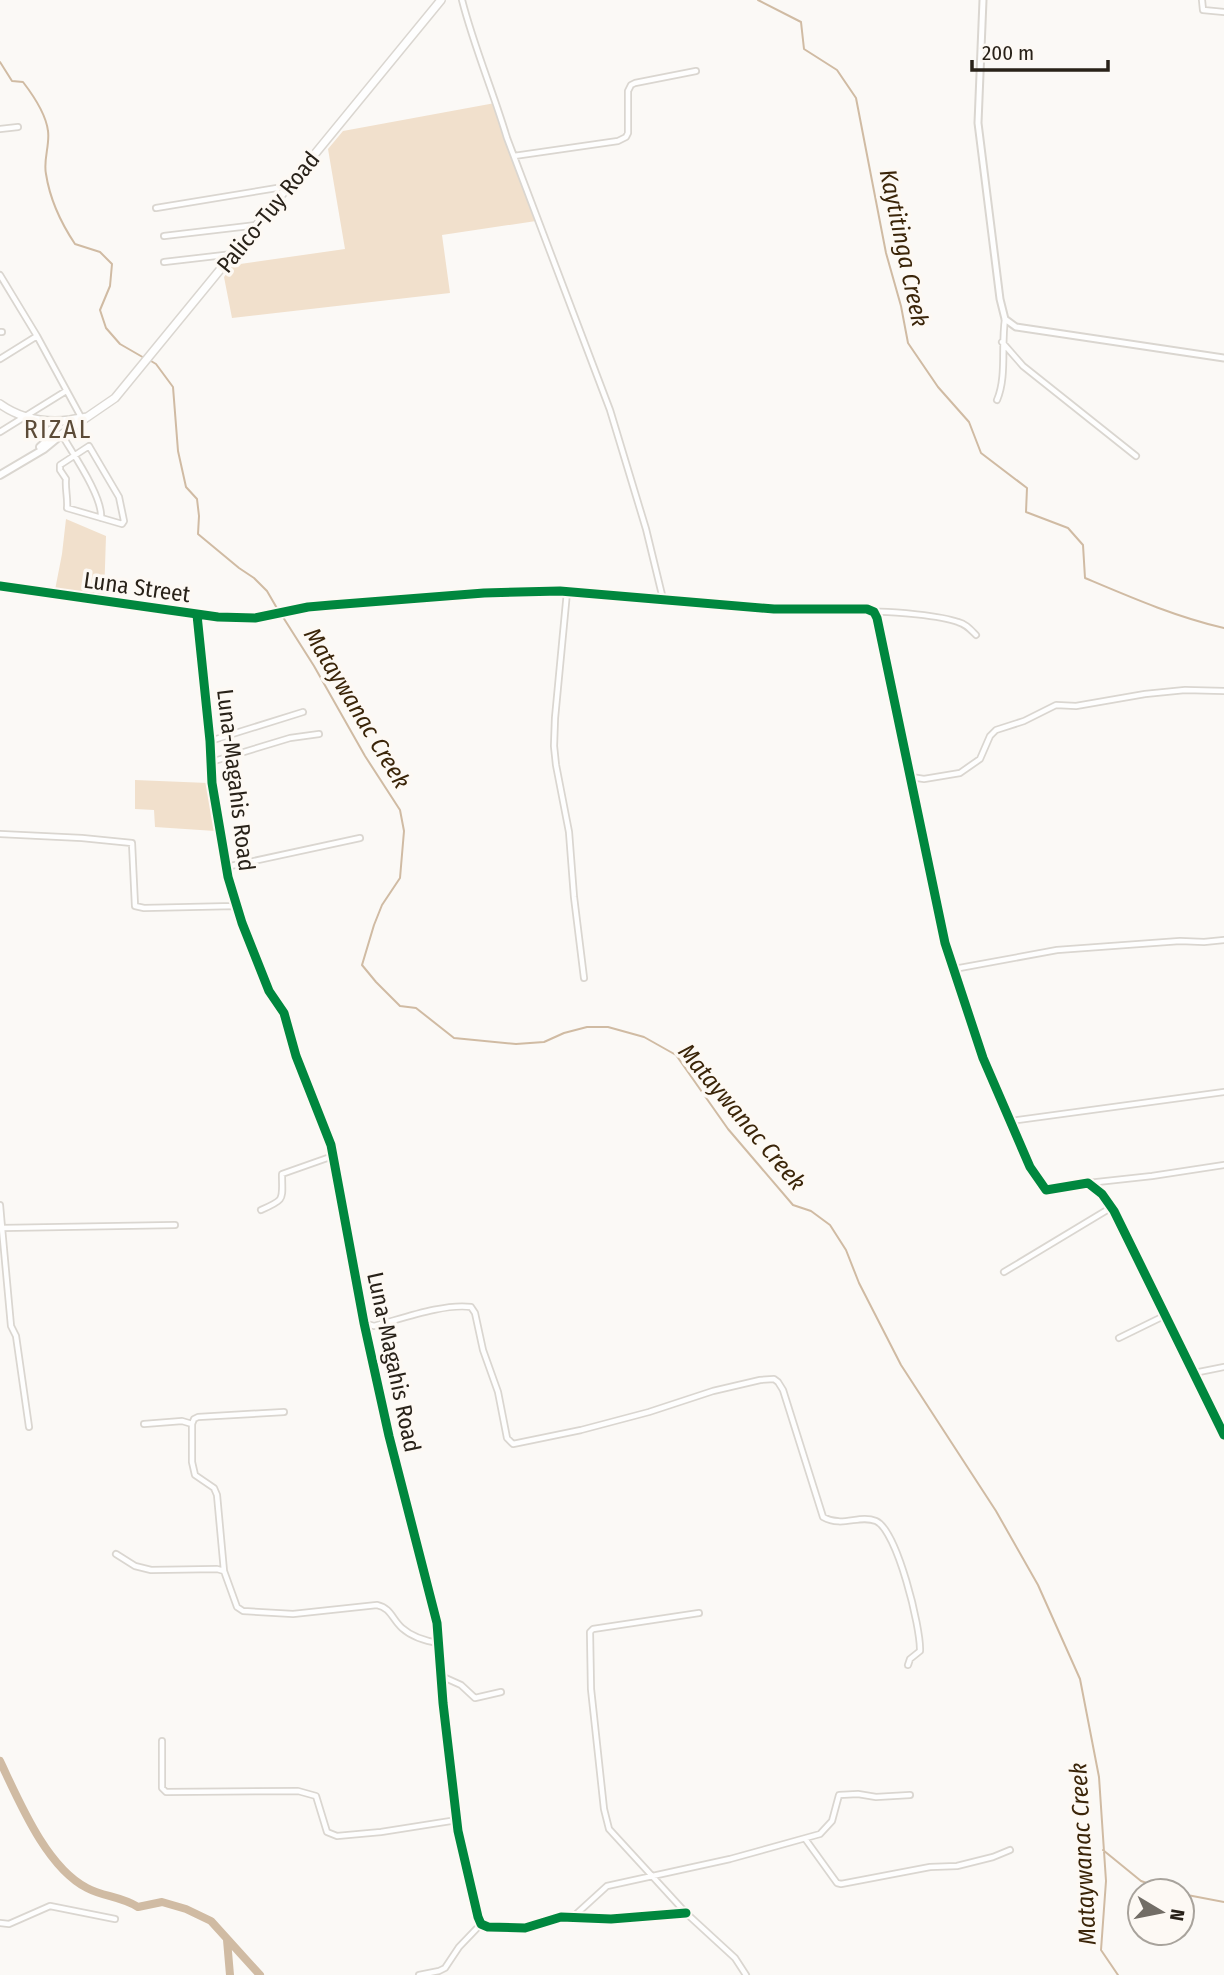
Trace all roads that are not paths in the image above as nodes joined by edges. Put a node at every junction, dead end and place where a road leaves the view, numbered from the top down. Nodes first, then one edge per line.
1 (441, 0) edge
2 (462, 0) edge
3 (983, 0) edge
4 (1202, 0) edge
5 (1224, 12) edge
6 (696, 71) dead end
7 (18, 127) dead end
8 (0, 129) edge
9 (513, 156) junction
10 (289, 186) junction
11 (156, 208) dead end
12 (257, 225) junction
13 (164, 236) dead end
14 (234, 254) junction
15 (164, 262) dead end
16 (0, 275) edge
17 (1005, 319) junction
18 (37, 336) junction
19 (1002, 342) junction
20 (1, 357) edge
21 (1224, 358) edge
22 (66, 391) junction
23 (997, 400) dead end
24 (0, 404) edge
25 (84, 417) junction
26 (28, 419) junction
27 (57, 421) junction
28 (51, 431) junction
29 (0, 432) edge
30 (62, 435) junction
31 (74, 456) junction
32 (1136, 456) dead end
33 (7, 471) junction
34 (0, 475) edge
35 (101, 518) junction
36 (0, 586) edge
37 (567, 592) junction
38 (663, 599) junction
39 (874, 612) junction
40 (197, 615) junction
41 (976, 635) dead end
42 (1224, 691) edge
43 (303, 712) dead end
44 (320, 734) dead end
45 (210, 741) junction
46 (211, 762) junction
47 (911, 777) junction
48 (0, 834) edge
49 (360, 838) dead end
50 (226, 867) junction
51 (235, 906) junction
52 (1224, 940) edge
53 (954, 969) junction
54 (584, 978) dead end
55 (1224, 1092) edge
56 (1011, 1121) junction
57 (333, 1156) junction
58 (1224, 1165) edge
59 (1088, 1183) junction
60 (0, 1205) edge
61 (1112, 1207) junction
62 (261, 1210) dead end
63 (175, 1225) dead end
64 (2, 1228) junction
65 (1004, 1272) dead end
66 (9, 1297) junction
67 (0, 1298) edge
68 (1166, 1315) junction
69 (363, 1323) junction
70 (1119, 1338) dead end
71 (1224, 1367) edge
72 (1194, 1373) junction
73 (284, 1412) dead end
74 (144, 1424) dead end
75 (192, 1424) junction
76 (29, 1427) dead end
77 (1224, 1435) edge
78 (116, 1554) dead end
79 (224, 1571) junction
80 (699, 1613) dead end
81 (439, 1643) junction
82 (908, 1665) dead end
83 (441, 1676) junction
84 (501, 1692) dead end
85 (162, 1741) dead end
86 (910, 1795) dead end
87 (457, 1821) junction
88 (806, 1840) junction
89 (1010, 1850) dead end
90 (652, 1875) junction
91 (686, 1913) junction
92 (573, 1918) junction
93 (115, 1919) dead end
94 (0, 1923) edge
95 (481, 1924) junction
96 (419, 1975) edge
97 (746, 1975) edge

1 - 10 main road, Palico-Tuy Road
2 - 9 street
3 - 17 street
4 - 5 street
6 - 9 street
7 - 8 street
9 - 38 street
10 - 11 street
10 - 12 main road, Palico-Tuy Road
12 - 13 street
12 - 14 main road, Palico-Tuy Road
14 - 15 street
14 - 25 main road, Palico-Tuy Road
16 - 18 street
17 - 19 street
17 - 21 street
18 - 20 street
18 - 22 street
19 - 23 street
19 - 32 street
22 - 25 street
22 - 26 street
24 - 26 main road
25 - 27 main road, Palico-Tuy Road
25 - 30 main road, Palico-Tuy Road
26 - 27 main road, Palico-Tuy Road
26 - 28 main road
26 - 29 street
27 - 28 main road
27 - 30 main road
28 - 30 main road
28 - 33 main road
30 - 31 street
30 - 33 main road
31 - 35 street
31 - 35 street
31 - 35 street
33 - 34 main road
36 - 40 street, Luna Street
37 - 38 street, Luna Street
37 - 40 street, Luna Street
37 - 54 street
38 - 39 street, Luna Street
39 - 41 street
39 - 47 street
40 - 45 street, Luna-Magahis Road
42 - 47 street
43 - 45 street
44 - 46 street
45 - 46 street, Luna-Magahis Road
46 - 50 street, Luna-Magahis Road
47 - 53 street
48 - 51 street
49 - 50 street
50 - 51 street, Luna-Magahis Road
51 - 57 street, Luna-Magahis Road
52 - 53 street
53 - 56 street
55 - 56 street
56 - 59 street
57 - 62 street
57 - 69 street, Luna-Magahis Road
58 - 59 street
59 - 61 street
60 - 64 street
61 - 65 street
61 - 68 street
63 - 64 street
64 - 66 street
66 - 67 street
66 - 76 street
68 - 70 street
68 - 72 street
69 - 81 street, Luna-Magahis Road
69 - 82 street
71 - 72 street
72 - 77 street
73 - 75 street
74 - 75 street
75 - 79 street
78 - 79 street
79 - 81 street
80 - 90 street
81 - 83 street, Luna-Magahis Road
83 - 84 street
83 - 87 street, Luna-Magahis Road
85 - 87 street
86 - 88 street
87 - 95 street, Luna-Magahis Road
88 - 89 street
88 - 90 street
90 - 91 street
90 - 92 street
91 - 92 street
91 - 97 street
92 - 95 street
93 - 94 street
95 - 96 street

